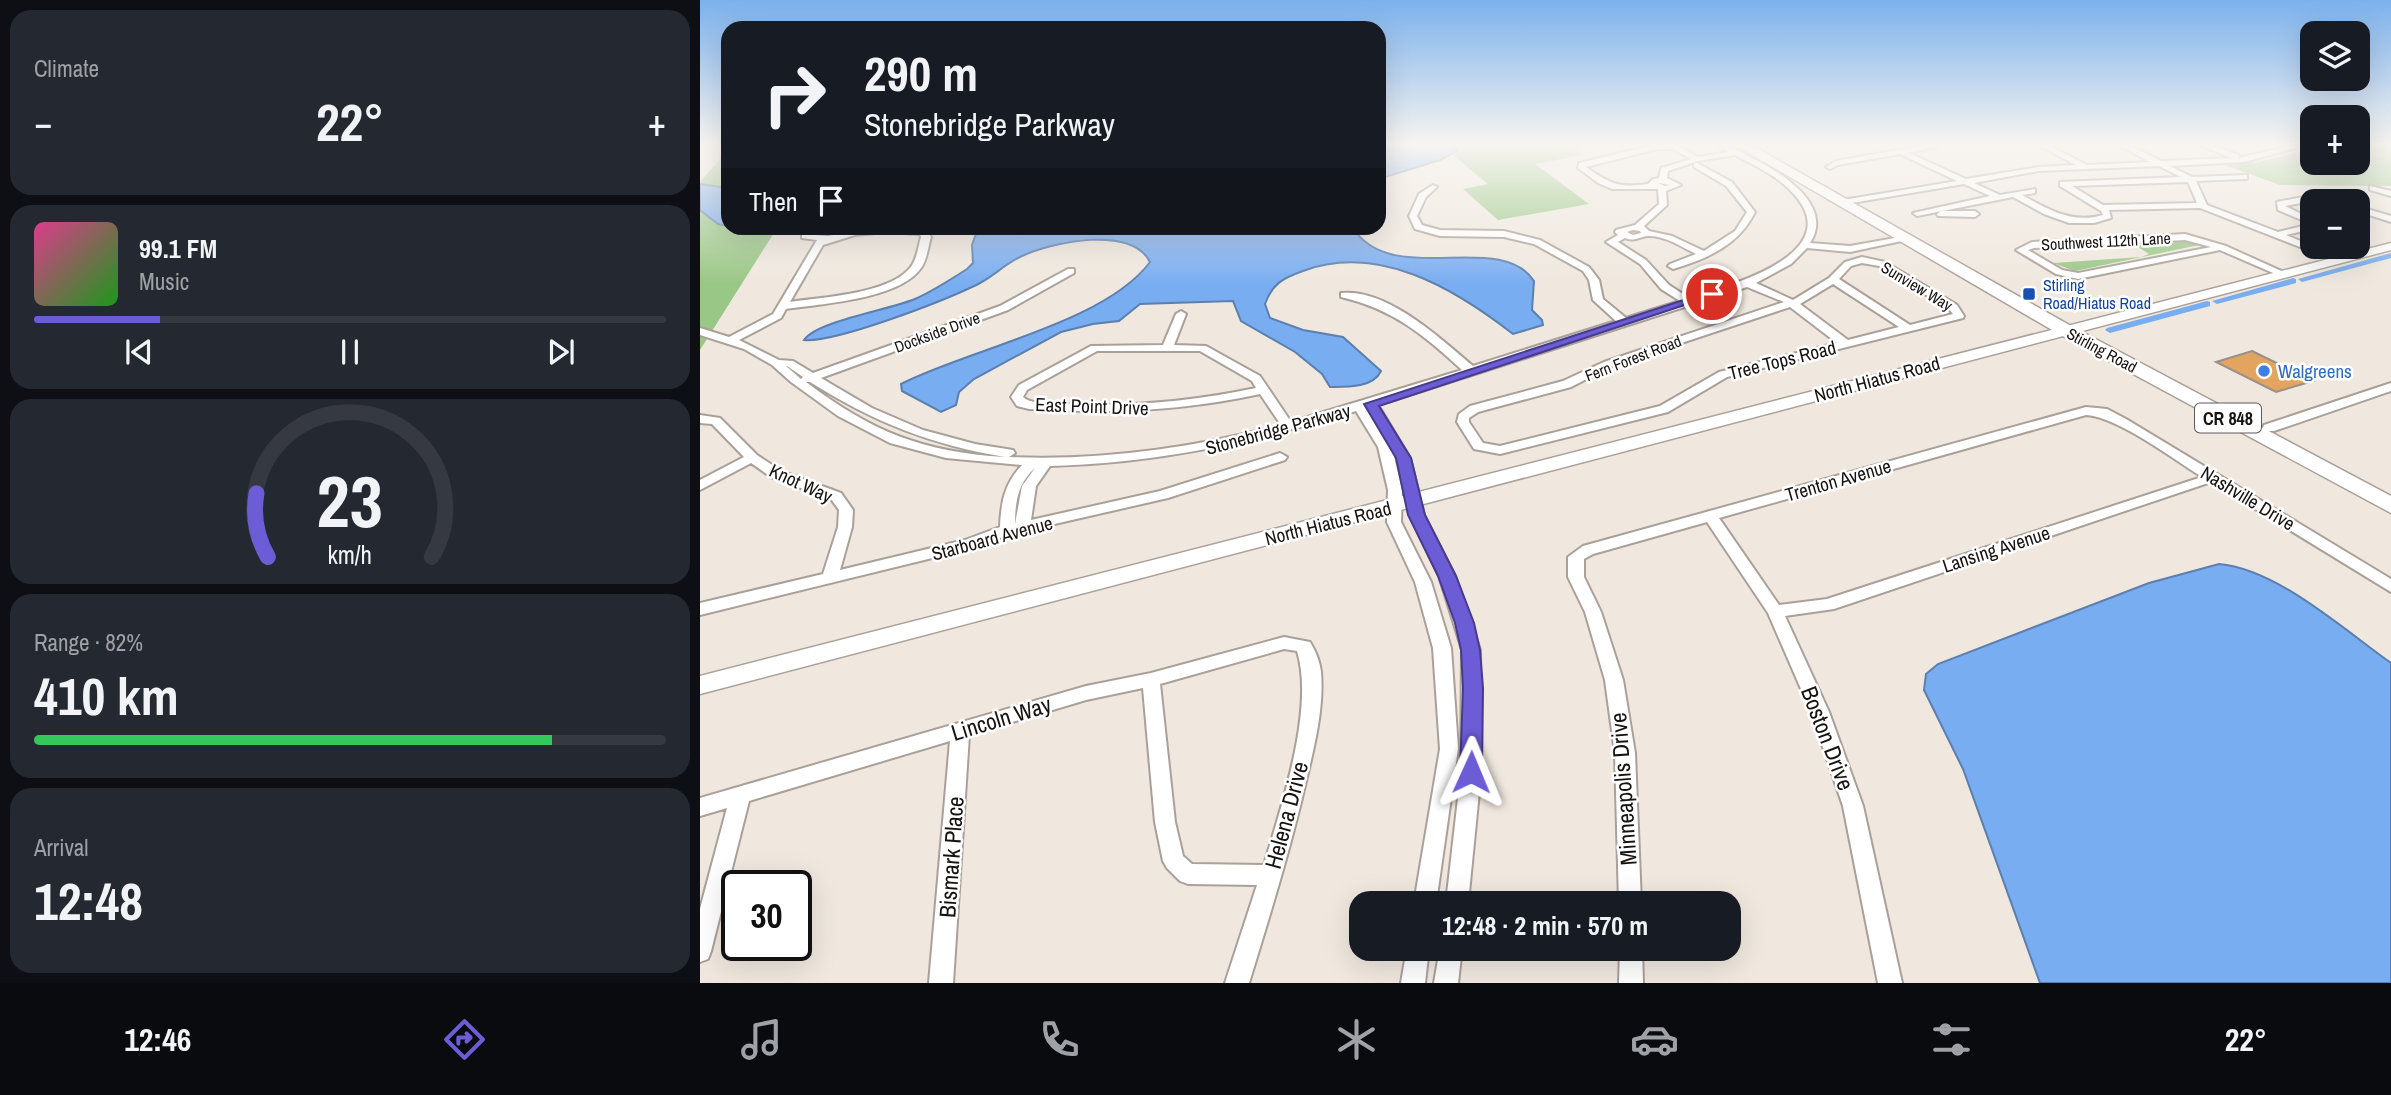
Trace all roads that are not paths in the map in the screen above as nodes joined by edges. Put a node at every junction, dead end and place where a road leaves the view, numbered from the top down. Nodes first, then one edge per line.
1 (1427, 192) edge
2 (1660, 192) edge
3 (1735, 192) edge
4 (1793, 192) edge
5 (1828, 192) edge
6 (1832, 192) edge
7 (1882, 192) edge
8 (1986, 192) edge
9 (2026, 192) edge
10 (2076, 192) edge
11 (2197, 192) edge
12 (2013, 194) junction
13 (1998, 197) junction
14 (2300, 200) edge
15 (1849, 202) junction
16 (1963, 204) junction
17 (2203, 206) junction
18 (2101, 208) junction
19 (2391, 208) edge
20 (1934, 210) junction
21 (2371, 212) joint
22 (1947, 216) junction
23 (2300, 216) edge
24 (2391, 219) edge
25 (2300, 229) edge
26 (1642, 230) junction
27 (862, 235) edge
28 (925, 235) edge
29 (2277, 235) junction
30 (805, 236) dead end
31 (827, 239) junction
32 (1906, 239) junction
33 (2300, 244) dead end
34 (1807, 245) junction
35 (2391, 246) edge
36 (2218, 248) junction
37 (1704, 254) junction
38 (1873, 260) joint
39 (1673, 266) dead end
40 (1071, 271) dead end
41 (2283, 274) junction
42 (1833, 280) junction
43 (1742, 285) junction
44 (1345, 295) dead end
45 (1688, 302) junction
46 (1790, 304) junction
47 (785, 306) junction
48 (1181, 314) dead end
49 (1960, 314) joint
50 (1623, 321) junction
51 (2071, 328) junction
52 (1909, 329) junction
53 (700, 331) edge
54 (731, 340) junction
55 (1847, 345) junction
56 (1167, 349) junction
57 (1471, 371) junction
58 (805, 380) junction
59 (2391, 387) edge
60 (1264, 390) junction
61 (1365, 406) junction
62 (2103, 412) joint
63 (700, 419) edge
64 (1289, 428) junction
65 (2269, 428) junction
66 (1488, 450) joint
67 (1280, 457) dead end
68 (752, 458) junction
69 (1040, 462) junction
70 (2214, 477) junction
71 (700, 486) edge
72 (2391, 493) edge
73 (1403, 503) junction
74 (2391, 506) edge
75 (1710, 516) junction
76 (1023, 527) junction
77 (1007, 530) junction
78 (1576, 557) joint
79 (830, 578) junction
80 (2391, 586) edge
81 (1459, 607) junction
82 (700, 609) edge
83 (1775, 611) junction
84 (1434, 614) junction
85 (1304, 646) joint
86 (1151, 680) junction
87 (700, 685) edge
88 (960, 731) junction
89 (741, 794) junction
90 (700, 807) edge
91 (1269, 875) junction
92 (1427, 891) edge
93 (1458, 891) edge
94 (1630, 891) edge
95 (700, 951) edge
96 (1416, 961) edge
97 (1449, 961) edge
98 (1631, 961) edge
99 (941, 983) edge
100 (1237, 983) edge
101 (1413, 983) edge
102 (1446, 983) edge
103 (1632, 983) edge
104 (1890, 983) edge

1 - 50 street
2 - 26 street
3 - 37 street
4 - 34 street
5 - 15 main road, Stirling Road / CR 848
6 - 15 main road, Stirling Road / CR 848
7 - 15 street
8 - 13 street
9 - 12 street
10 - 18 street
11 - 17 street
12 - 13 street
12 - 18 street
13 - 16 street
14 - 23 street
15 - 32 main road, Stirling Road / CR 848
15 - 51 main road, Stirling Road / CR 848
16 - 20 street
16 - 22 street
17 - 18 street
17 - 29 street
19 - 21 street
20 - 22 street
20 - 22 street
21 - 24 street
25 - 29 street
26 - 37 street
26 - 45 street
27 - 31 street
28 - 47 street
29 - 33 street
30 - 31 street
31 - 47 street
32 - 34 street
32 - 51 main road, Stirling Road / CR 848
34 - 43 street, Stonebridge Parkway
35 - 41 street, North Hiatus Road
36 - 36 street, Southwest 112th Lane
36 - 41 street
37 - 39 street
38 - 42 street, Fern Forest Road
38 - 49 street, Sunview Way
40 - 58 street, Dockside Drive
41 - 51 street, North Hiatus Road
42 - 46 street, Fern Forest Road
42 - 52 street
43 - 45 street, Stonebridge Parkway
43 - 46 street
44 - 57 street
45 - 50 street, Stonebridge Parkway
46 - 55 street
46 - 66 street, Fern Forest Road
47 - 54 street
48 - 56 street
49 - 52 street, Tree Tops Road
50 - 57 street, Stonebridge Parkway
51 - 65 main road, Stirling Road / CR 848
51 - 73 street, North Hiatus Road
51 - 74 main road, Stirling Road / CR 848
52 - 55 street, Tree Tops Road
53 - 54 street, Stonebridge Parkway
54 - 58 street, Stonebridge Parkway
55 - 66 street, Tree Tops Road
56 - 60 street
56 - 60 street, East Point Drive
57 - 61 street, Stonebridge Parkway
58 - 69 street, Stonebridge Parkway
59 - 65 street
60 - 64 street
61 - 64 street, Stonebridge Parkway
61 - 73 street
62 - 70 street, Nashville Drive
62 - 75 street, Trenton Avenue
63 - 68 street, Knot Way
64 - 69 street, Stonebridge Parkway
65 - 72 main road, Stirling Road / CR 848
67 - 76 street, Starboard Avenue
68 - 71 street
68 - 79 street, Knot Way
69 - 76 street
69 - 77 street
70 - 80 street, Nashville Drive
70 - 83 street, Lansing Avenue
73 - 81 street
73 - 84 street
73 - 87 street, North Hiatus Road
75 - 78 street, Trenton Avenue
75 - 83 street, Boston Drive
76 - 77 street, Starboard Avenue
77 - 79 street, Starboard Avenue
78 - 94 street, Minneapolis Drive
79 - 82 street, Starboard Avenue
81 - 84 street
81 - 93 street
83 - 104 street, Boston Drive
84 - 92 street
85 - 86 street, Lincoln Way
85 - 91 street, Helena Drive
86 - 88 street, Lincoln Way
86 - 91 street
88 - 89 street, Lincoln Way
88 - 99 street, Bismark Place
89 - 90 street, Lincoln Way
89 - 95 street
91 - 100 street, Helena Drive
96 - 101 street
97 - 102 street
98 - 103 street

